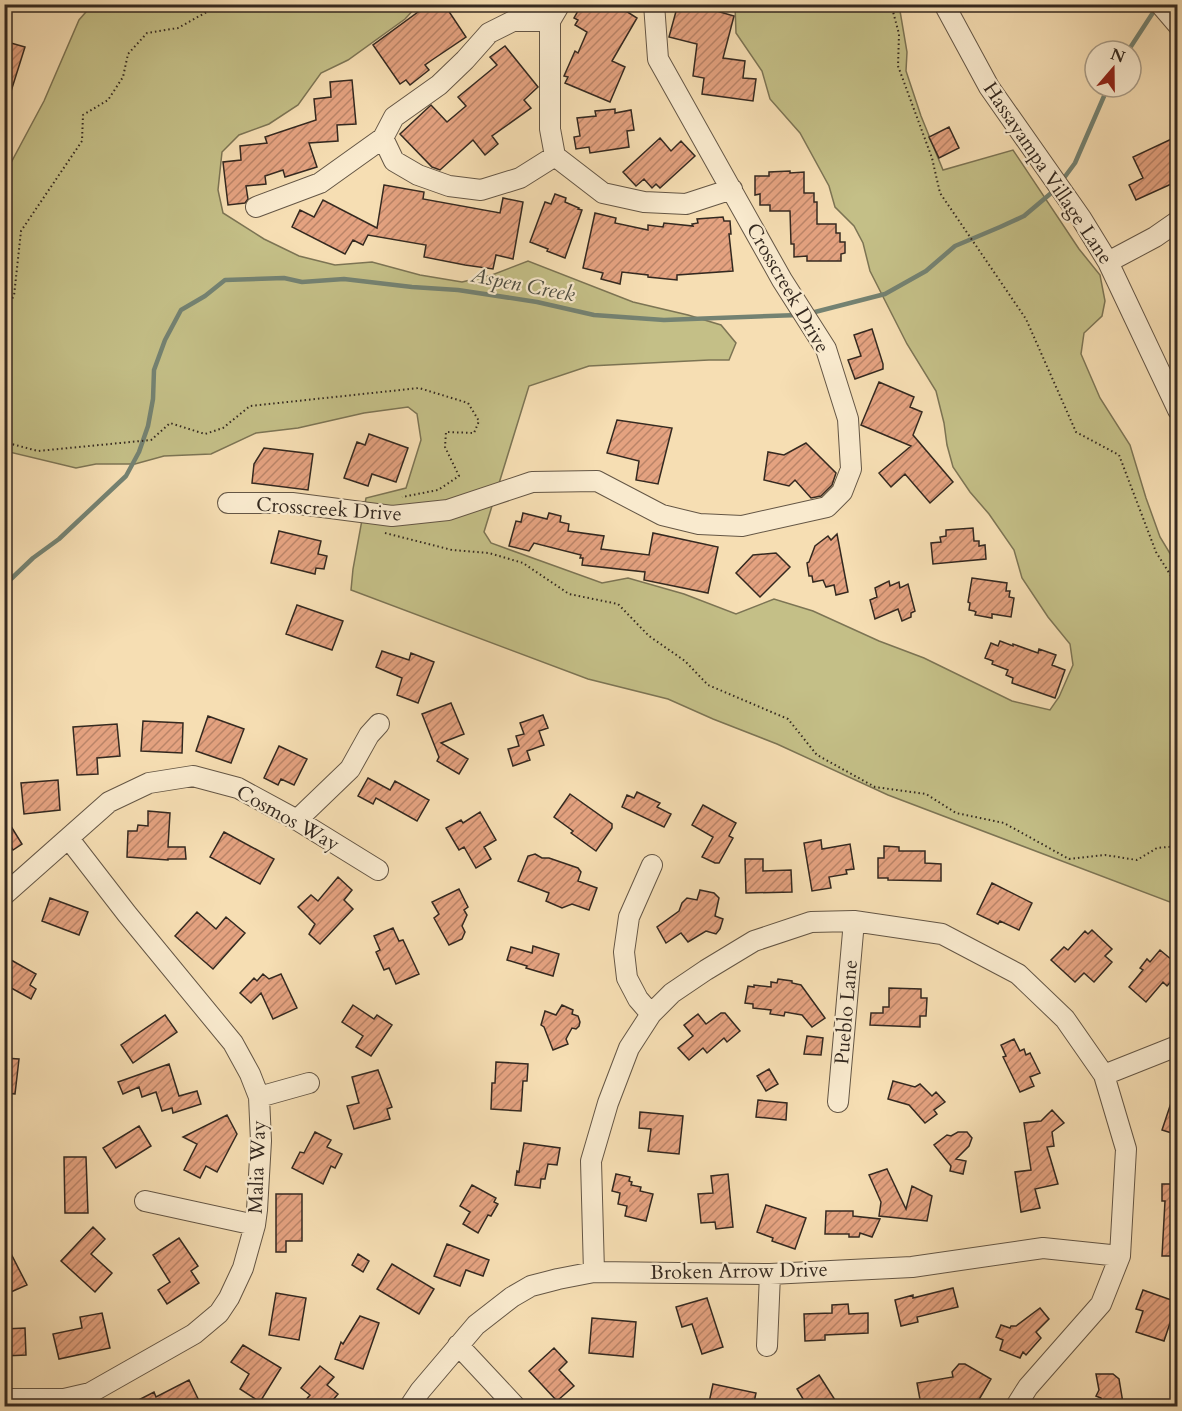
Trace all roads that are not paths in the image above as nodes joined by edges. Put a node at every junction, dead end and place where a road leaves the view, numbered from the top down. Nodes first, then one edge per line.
1 (654, 4) edge
2 (944, 4) edge
3 (555, 13) edge
4 (383, 138) junction
5 (555, 156) junction
6 (732, 189) junction
7 (256, 207) dead end
8 (1178, 221) edge
9 (1108, 262) junction
10 (1178, 410) edge
11 (228, 503) dead end
12 (379, 724) dead end
13 (297, 820) junction
14 (69, 839) junction
15 (652, 865) dead end
16 (378, 870) dead end
17 (4, 895) edge
18 (854, 921) junction
19 (651, 1014) junction
20 (1177, 1046) edge
21 (1104, 1074) junction
22 (309, 1083) dead end
23 (259, 1097) junction
24 (838, 1102) dead end
25 (145, 1201) dead end
26 (255, 1225) junction
27 (1120, 1256) junction
28 (594, 1272) junction
29 (770, 1274) junction
30 (458, 1345) junction
31 (767, 1346) dead end
32 (4, 1399) edge
33 (92, 1400) edge
34 (410, 1407) edge
35 (515, 1407) edge
36 (1016, 1407) edge

1 - 6 street, Crosscreek Drive
2 - 9 street, Hassayampa Village Lane
3 - 4 street
3 - 5 street
4 - 5 street
4 - 7 street
5 - 6 street
6 - 11 street, Crosscreek Drive
8 - 9 street
9 - 10 street, Hassayampa Village Lane
12 - 13 street
13 - 14 street, Cosmos Way
13 - 16 street, Cosmos Way
14 - 17 street
14 - 23 street, Malia Way
15 - 19 street
18 - 19 street
18 - 21 street
18 - 24 street, Pueblo Lane
19 - 28 street
20 - 21 street
21 - 27 street
22 - 23 street
23 - 26 street, Malia Way
25 - 26 street
26 - 33 street, Malia Way
27 - 29 street, Broken Arrow Drive
27 - 36 street
28 - 29 street, Broken Arrow Drive
28 - 30 street, Broken Arrow Drive
29 - 31 street
30 - 34 street, Broken Arrow Drive
30 - 35 street
32 - 33 street, Malia Way

